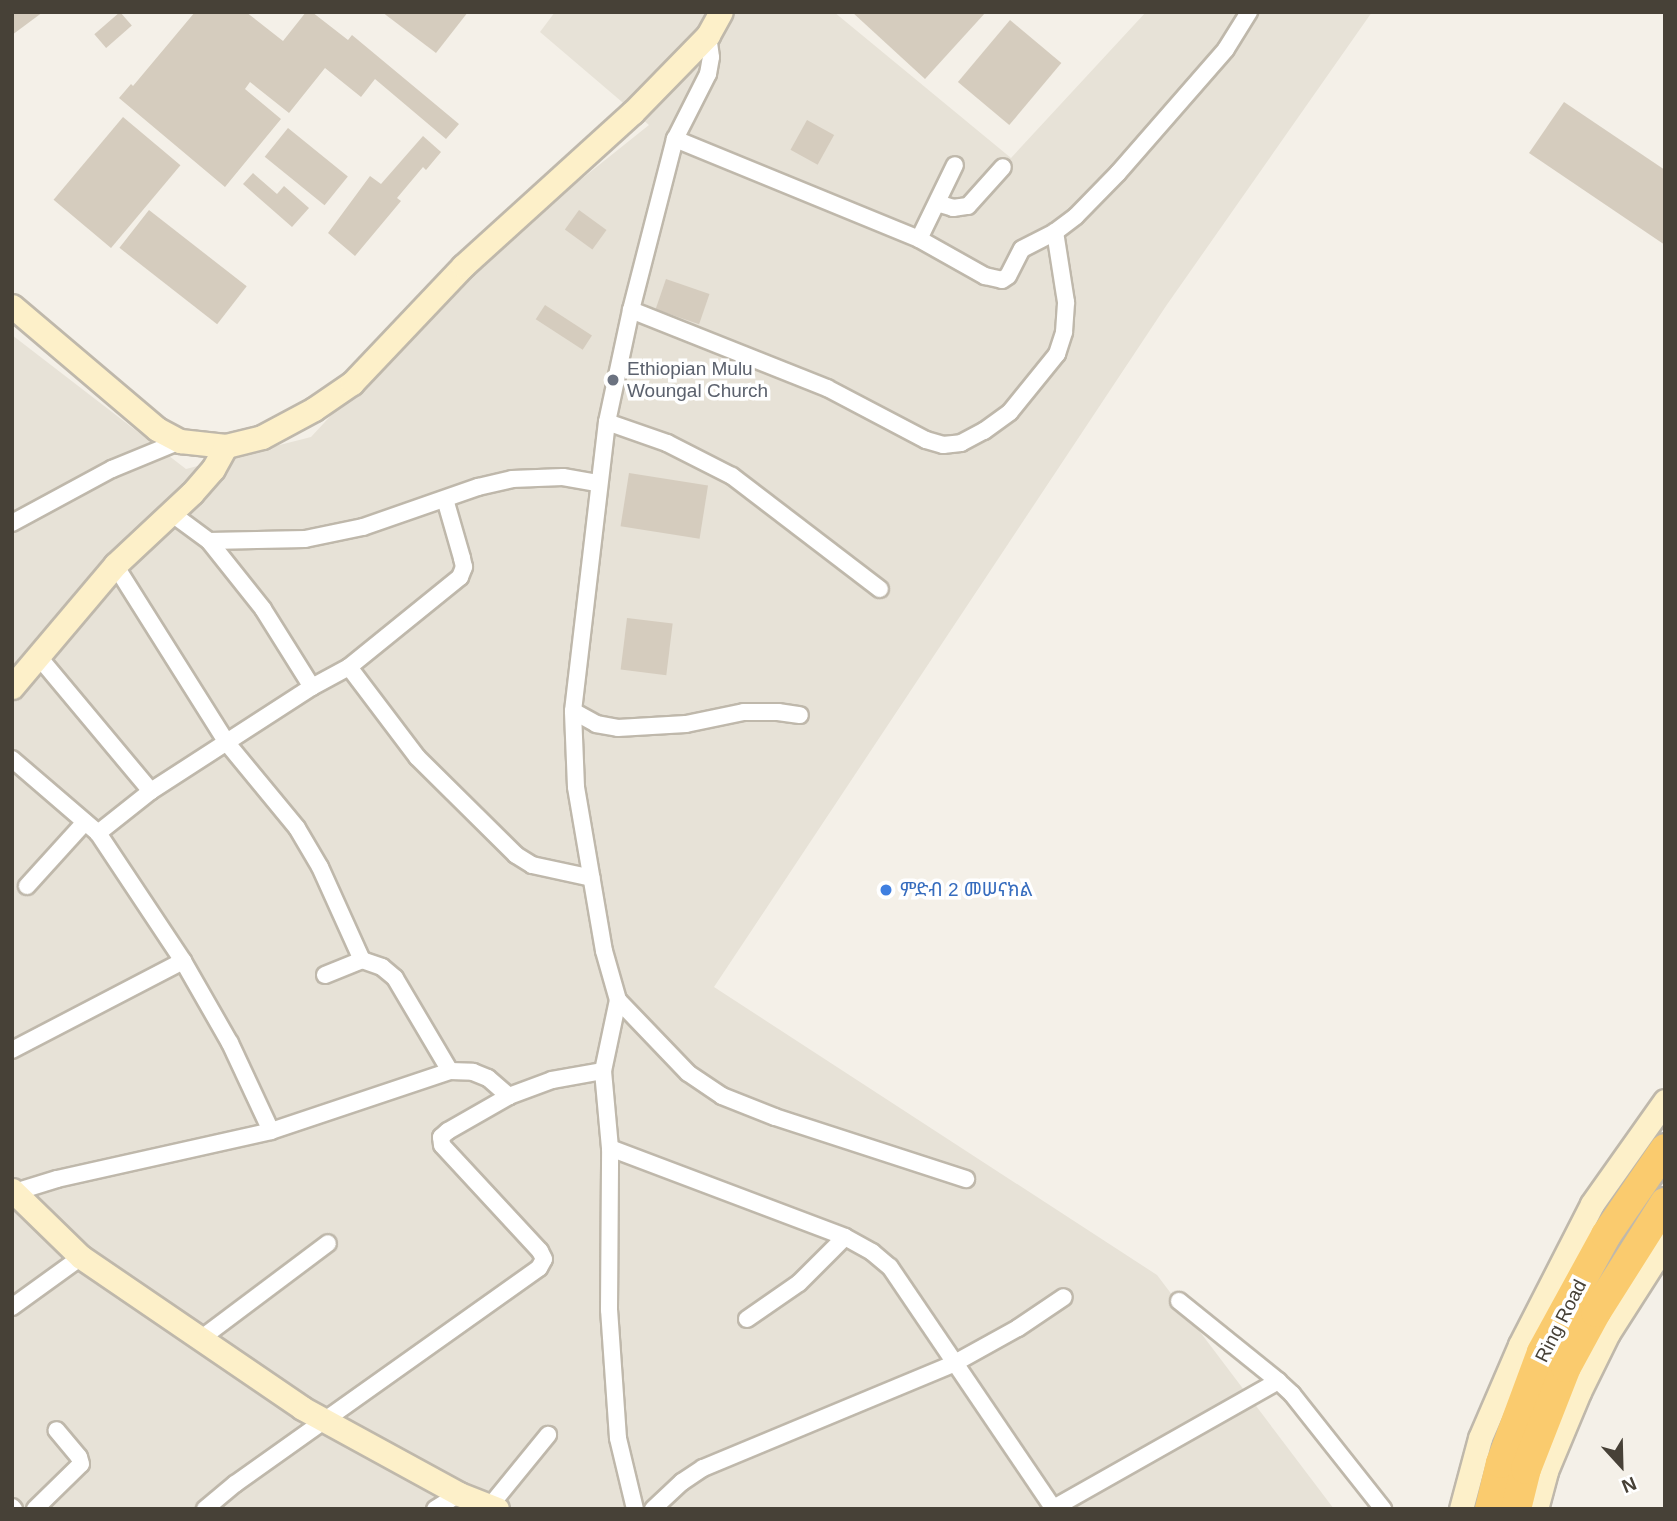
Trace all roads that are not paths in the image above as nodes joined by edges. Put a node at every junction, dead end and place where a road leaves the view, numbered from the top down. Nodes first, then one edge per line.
1 (721, 12) edge
2 (1249, 12) edge
3 (708, 35) junction
4 (675, 139) junction
5 (955, 165) dead end
6 (1003, 167) dead end
7 (937, 203) junction
8 (1055, 232) junction
9 (919, 239) junction
10 (12, 306) edge
11 (631, 310) junction
12 (607, 422) junction
13 (180, 441) junction
14 (226, 446) junction
15 (598, 483) junction
16 (444, 499) junction
17 (171, 513) junction
18 (12, 523) edge
19 (209, 541) junction
20 (115, 565) junction
21 (880, 589) dead end
22 (37, 656) junction
23 (349, 667) junction
24 (12, 687) edge
25 (312, 687) junction
26 (573, 711) junction
27 (800, 715) dead end
28 (227, 743) junction
29 (12, 759) edge
30 (152, 791) junction
31 (92, 827) junction
32 (592, 878) junction
33 (27, 886) dead end
34 (362, 960) junction
35 (183, 961) junction
36 (325, 975) dead end
37 (618, 1000) junction
38 (12, 1050) edge
39 (450, 1071) junction
40 (603, 1071) junction
41 (509, 1096) junction
42 (1665, 1101) edge
43 (271, 1131) junction
44 (610, 1148) junction
45 (1665, 1149) edge
46 (966, 1179) dead end
47 (13, 1191) edge
48 (1665, 1203) edge
49 (845, 1237) junction
50 (328, 1243) dead end
51 (1665, 1244) edge
52 (81, 1257) junction
53 (1064, 1297) dead end
54 (1179, 1301) dead end
55 (12, 1307) edge
56 (747, 1319) dead end
57 (199, 1340) junction
58 (953, 1364) junction
59 (1278, 1381) junction
60 (323, 1421) junction
61 (56, 1430) dead end
62 (548, 1435) dead end
63 (459, 1494) junction
64 (494, 1507) edge
65 (1377, 1507) edge
66 (1053, 1508) edge
67 (35, 1509) edge
68 (205, 1509) edge
69 (435, 1509) edge
70 (635, 1509) edge
71 (653, 1509) edge
72 (1461, 1509) edge
73 (1490, 1509) edge
74 (1516, 1509) edge
75 (1536, 1509) edge

1 - 3 street
2 - 8 street
3 - 4 street
3 - 14 street
4 - 9 street
4 - 11 street
5 - 7 street
6 - 7 street
7 - 9 street
8 - 9 street
8 - 11 street
10 - 13 street
11 - 12 street
12 - 15 street
12 - 21 street
13 - 14 street
13 - 18 street
14 - 17 street
15 - 16 street
15 - 26 street
16 - 19 street
16 - 23 street
17 - 19 street
17 - 20 street
19 - 25 street
20 - 22 street
20 - 28 street
22 - 24 street
22 - 30 street
23 - 25 street
23 - 32 street
25 - 28 street
26 - 27 street
26 - 32 street
28 - 30 street
28 - 34 street
29 - 31 street
30 - 31 street
31 - 33 street
31 - 35 street
32 - 37 street
34 - 36 street
34 - 39 street
35 - 38 street
35 - 43 street
37 - 40 street
37 - 46 street
39 - 41 street
39 - 43 street
40 - 41 street
40 - 44 street
41 - 60 street
42 - 72 street
43 - 47 street
44 - 49 street
44 - 70 street
45 - 73 highway, Ring Road
47 - 52 street
48 - 74 highway, Ring Road
49 - 56 street
49 - 58 street
50 - 57 street
51 - 75 street
52 - 55 street
52 - 57 street
53 - 58 street
54 - 59 street
57 - 60 street
58 - 66 street
58 - 71 street
59 - 65 street
59 - 66 street
60 - 63 street
60 - 68 street
61 - 67 street
62 - 64 street
63 - 64 street
63 - 69 street

